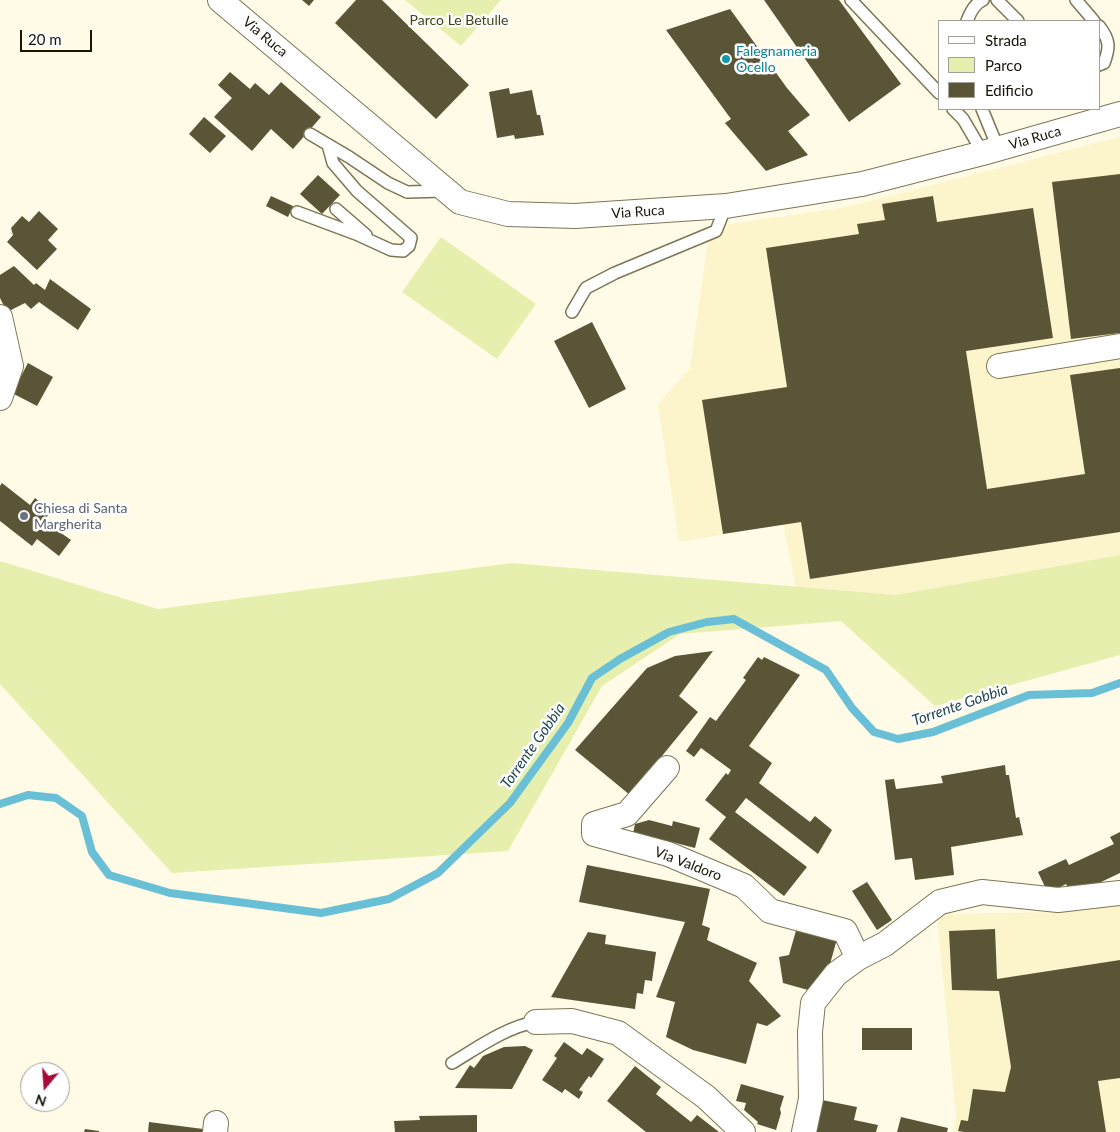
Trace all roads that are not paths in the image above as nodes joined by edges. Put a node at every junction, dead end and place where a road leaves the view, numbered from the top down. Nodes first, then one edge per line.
1 (220, 0) edge
2 (851, 0) edge
3 (983, 0) edge
4 (997, 0) edge
5 (1076, 0) edge
6 (967, 20) edge
7 (1017, 20) edge
8 (1093, 20) edge
9 (1100, 27) edge
10 (1100, 64) edge
11 (938, 92) edge
12 (954, 110) edge
13 (982, 110) edge
14 (1120, 114) edge
15 (310, 134) dead end
16 (328, 145) junction
17 (991, 150) junction
18 (448, 191) junction
19 (726, 206) junction
20 (336, 209) dead end
21 (297, 212) dead end
22 (375, 243) junction
23 (572, 312) dead end
24 (0, 317) edge
25 (1120, 346) edge
26 (999, 366) dead end
27 (0, 398) edge
28 (667, 768) dead end
29 (1120, 893) edge
30 (858, 958) junction
31 (536, 1022) joint
32 (452, 1063) dead end
33 (743, 1132) edge
34 (804, 1132) edge

1 - 18 street, Via Ruca
2 - 11 lane
3 - 6 lane
4 - 7 lane
5 - 8 lane
9 - 10 lane
12 - 17 lane
13 - 17 lane
14 - 17 street, Via Ruca
15 - 16 lane
16 - 18 lane
16 - 22 lane
17 - 19 street, Via Ruca
18 - 19 street, Via Ruca
19 - 23 lane
20 - 22 lane
21 - 22 lane
24 - 27 street
25 - 26 street
28 - 30 street, Via Valdoro
29 - 30 street
30 - 34 street
31 - 32 lane
31 - 33 street

